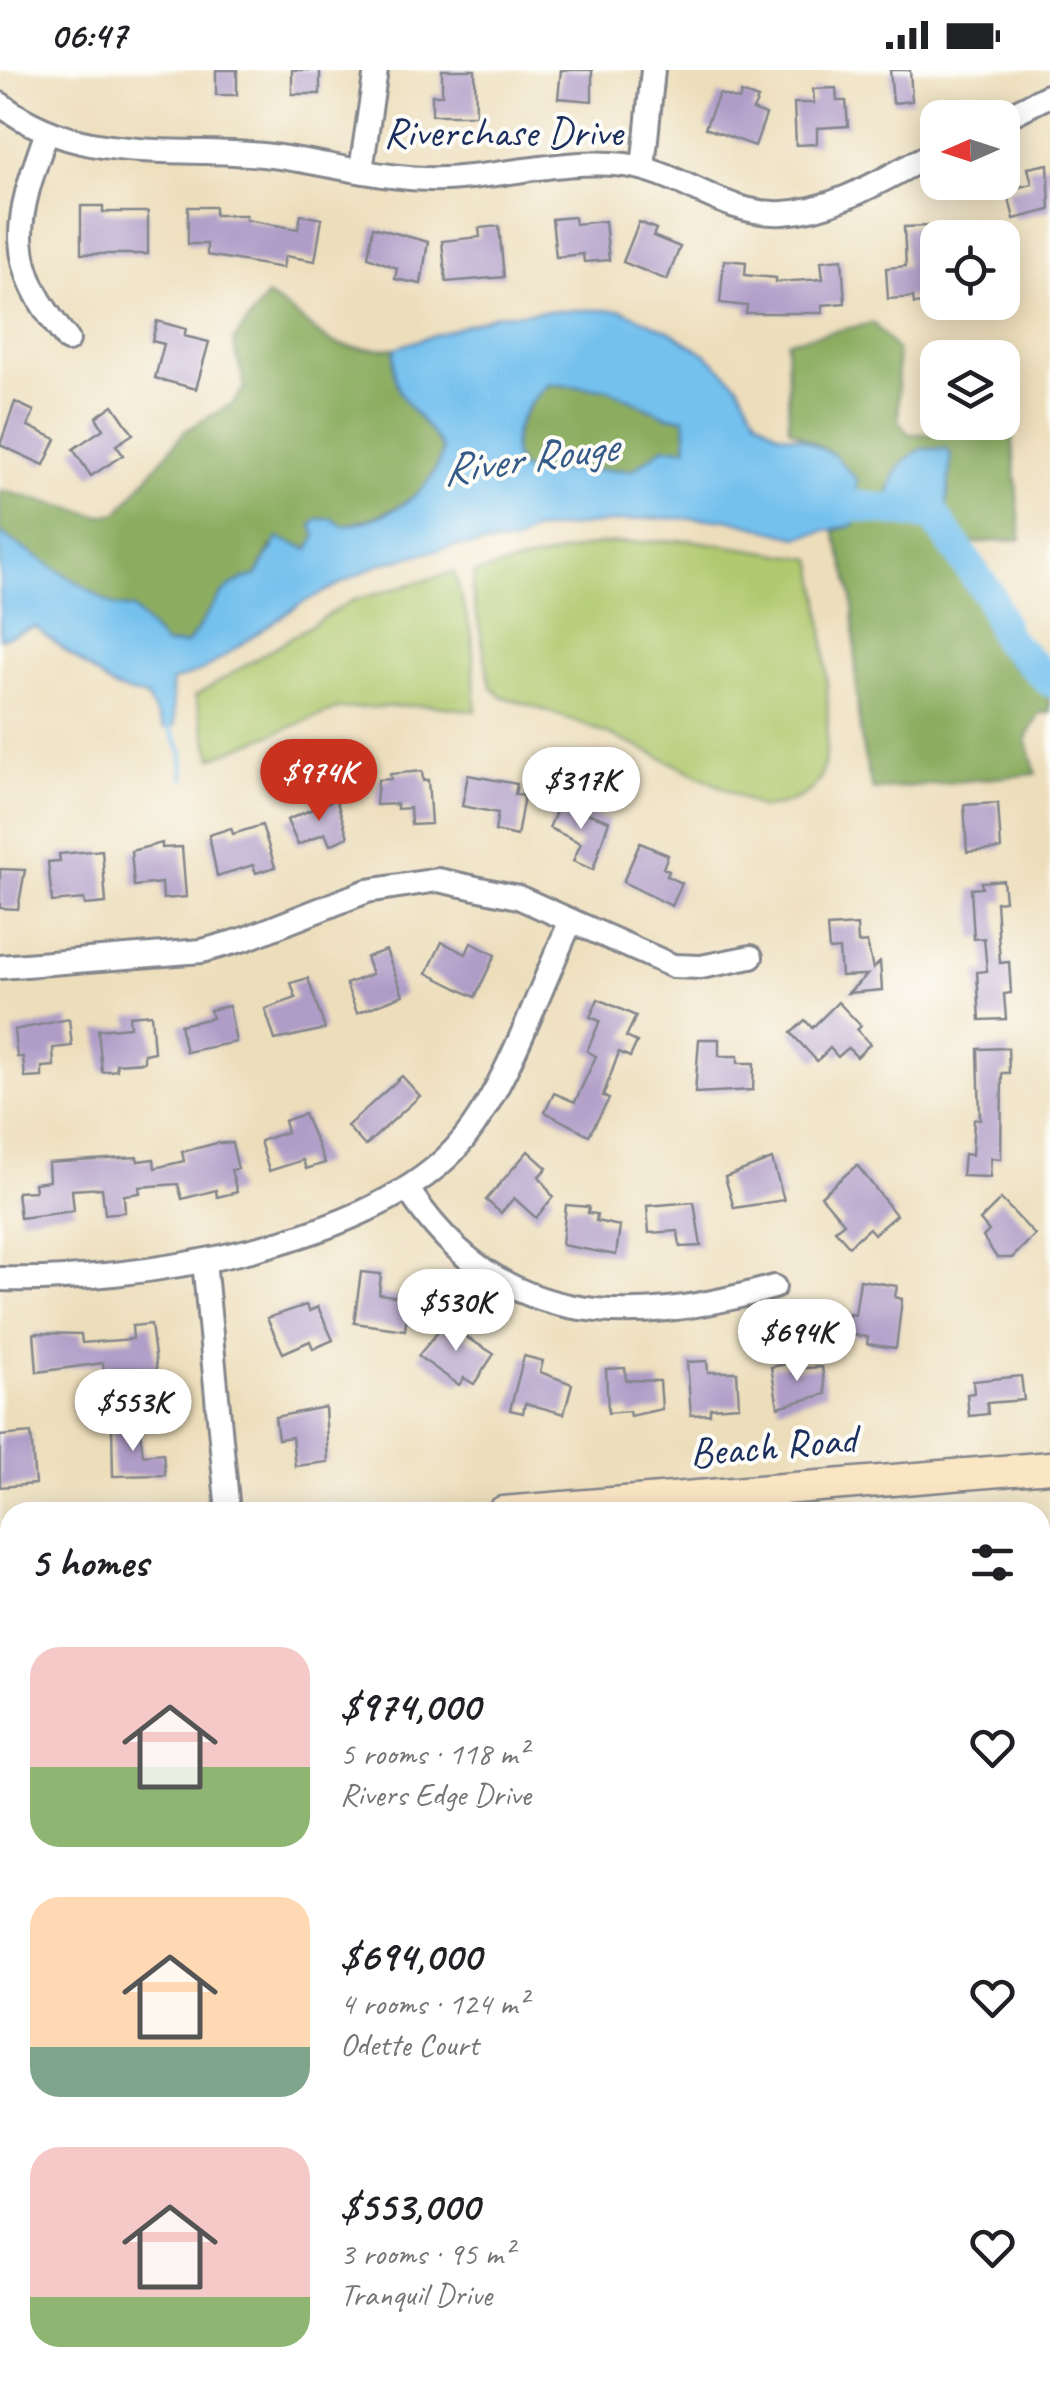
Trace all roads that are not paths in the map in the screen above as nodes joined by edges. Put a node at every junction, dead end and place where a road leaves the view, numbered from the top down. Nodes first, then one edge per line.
1 (376, 70) edge
2 (654, 70) edge
3 (1050, 95) edge
4 (0, 104) edge
5 (1020, 110) edge
6 (47, 132) junction
7 (920, 161) edge
8 (643, 168) junction
9 (360, 170) junction
10 (68, 340) dead end
11 (571, 921) junction
12 (751, 957) dead end
13 (0, 966) edge
14 (409, 1191) junction
15 (204, 1261) junction
16 (0, 1279) edge
17 (774, 1287) dead end
18 (1050, 1467) edge
19 (227, 1502) edge
20 (634, 1502) edge

1 - 9 street
2 - 8 street
3 - 5 street
4 - 6 street, Riverchase Drive
6 - 9 street, Riverchase Drive
6 - 10 street
7 - 8 street, Riverchase Drive
8 - 9 street, Riverchase Drive
11 - 12 street
11 - 13 street
11 - 14 street
14 - 15 street
14 - 17 street
15 - 16 street
15 - 19 street
18 - 20 street, Beach Road

